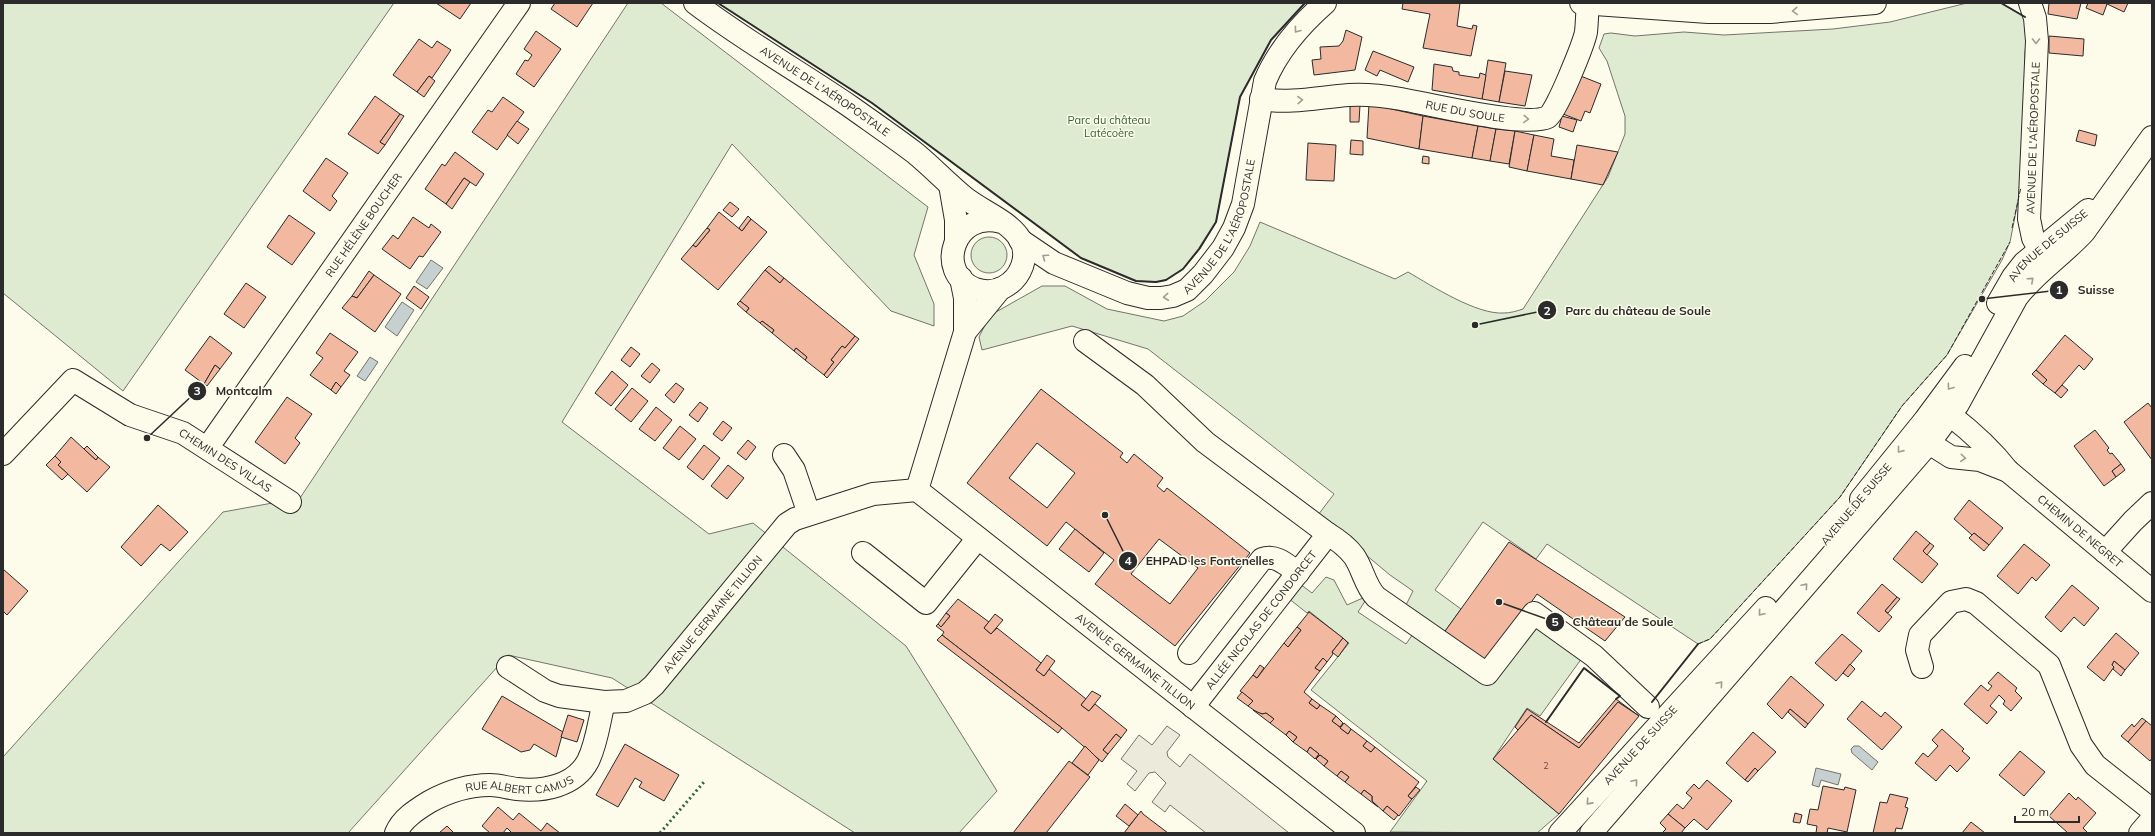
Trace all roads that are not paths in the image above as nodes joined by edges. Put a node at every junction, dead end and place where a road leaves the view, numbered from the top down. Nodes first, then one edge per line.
1 (520, 3) edge
2 (695, 3) edge
3 (1325, 3) edge
4 (1875, 3) edge
5 (2030, 3) edge
6 (1585, 4) edge
7 (1262, 99) junction
8 (2152, 137) edge
9 (2132, 163) junction
10 (950, 186) junction
11 (1001, 222) junction
12 (956, 240) junction
13 (1020, 240) junction
14 (2039, 249) junction
15 (2061, 254) junction
16 (960, 278) junction
17 (1000, 289) junction
18 (965, 332) junction
19 (1085, 341) dead end
20 (1950, 415) junction
21 (1925, 420) junction
22 (1929, 443) junction
23 (208, 447) junction
24 (3, 454) edge
25 (784, 455) dead end
26 (2008, 471) junction
27 (917, 490) junction
28 (290, 502) dead end
29 (2152, 504) edge
30 (809, 514) junction
31 (1328, 534) junction
32 (978, 538) junction
33 (2105, 552) junction
34 (863, 553) dead end
35 (1298, 573) junction
36 (2152, 591) edge
37 (1189, 653) dead end
38 (1922, 667) dead end
39 (508, 668) dead end
40 (604, 702) junction
41 (1193, 707) junction
42 (1648, 707) dead end
43 (2152, 810) edge
44 (2152, 819) edge
45 (396, 833) edge
46 (1354, 833) edge
47 (1560, 833) edge
48 (1592, 833) edge
49 (2140, 833) edge

1 - 23 street, RUE HÉLÈNE BOUCHER
2 - 10 street, AVENUE DE L'AÉROPOSTALE
3 -> 7 street, AVENUE DE L'AÉROPOSTALE
4 -> 6 street
5 -> 14 street, AVENUE DE L'AÉROPOSTALE
7 -> 6 street, RUE DU SOULE
7 -> 13 street, AVENUE DE L'AÉROPOSTALE
8 - 9 street, AVENUE DE SUISSE
9 - 14 street, AVENUE DE SUISSE
9 - 15 street, AVENUE DE SUISSE
10 - 11 street, AVENUE DE L'AÉROPOSTALE
10 - 12 street
11 - 12 street
11 - 13 street
12 - 16 street
13 - 17 street
14 - 15 street
14 -> 21 street, AVENUE DE SUISSE
20 -> 15 street, AVENUE DE SUISSE
16 - 17 street
16 - 18 street
17 - 18 street
18 - 27 street
19 - 31 street
20 - 21 street
20 - 22 street, AVENUE DE SUISSE
20 - 26 street, CHEMIN DE NEGRET
21 - 22 street
21 -> 47 street, AVENUE DE SUISSE
22 -> 26 street, CHEMIN DE NEGRET
48 -> 22 street, AVENUE DE SUISSE
23 - 24 street, CHEMIN DES VILLAS
23 - 28 street, CHEMIN DES VILLAS
25 - 30 street
26 - 33 street, CHEMIN DE NEGRET
27 - 30 street, AVENUE GERMAINE TILLION
27 - 32 street, AVENUE GERMAINE TILLION
29 - 33 street
30 - 40 street, AVENUE GERMAINE TILLION
31 - 35 street, ALLÉE NICOLAS DE CONDORCET
31 - 42 street
32 - 34 street
32 - 41 street, AVENUE GERMAINE TILLION
33 - 36 street, CHEMIN DE NEGRET
35 - 37 street
35 - 41 street, ALLÉE NICOLAS DE CONDORCET
38 - 43 street
39 - 40 street, AVENUE GERMAINE TILLION
40 - 45 street, RUE ALBERT CAMUS
41 - 46 street, AVENUE GERMAINE TILLION
44 - 49 street

